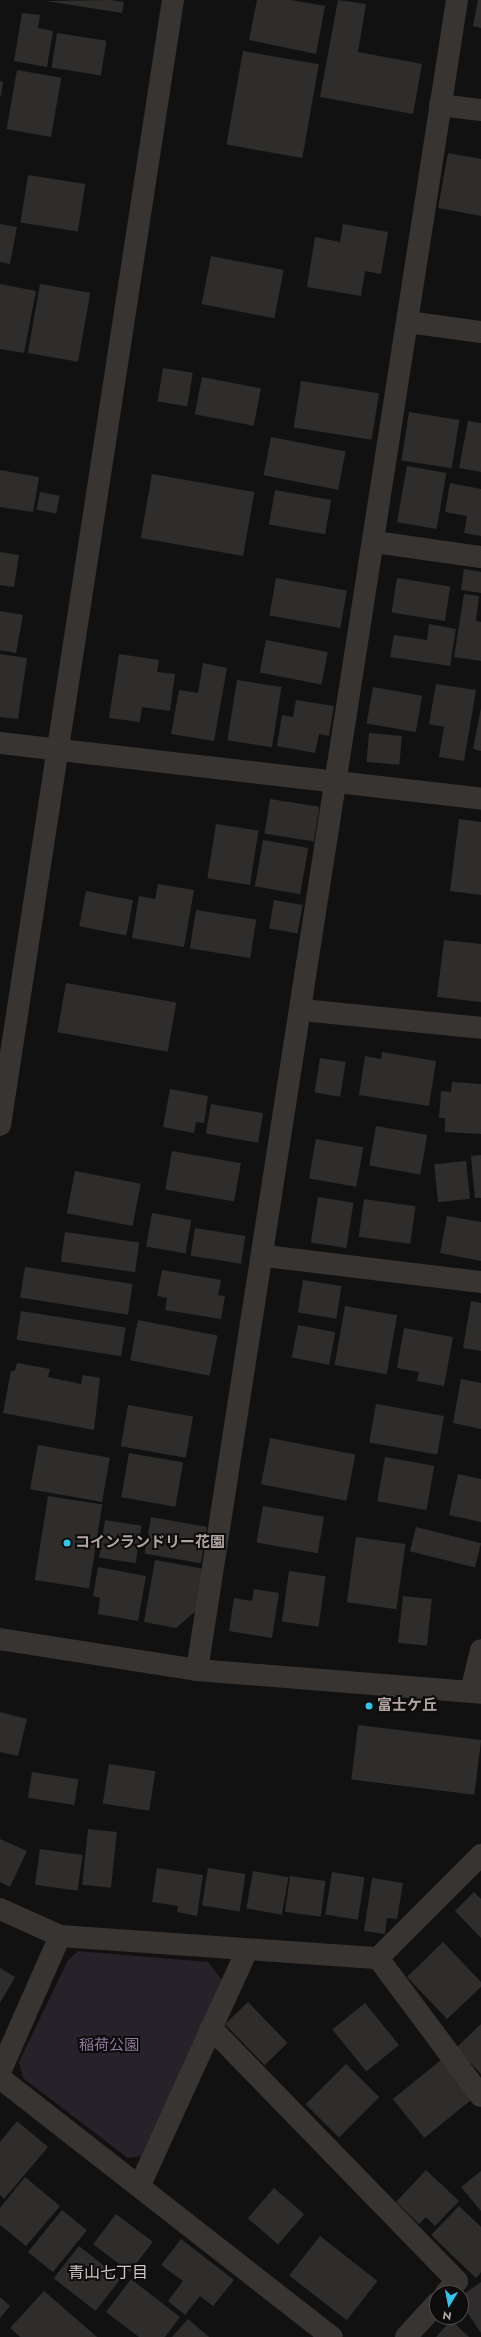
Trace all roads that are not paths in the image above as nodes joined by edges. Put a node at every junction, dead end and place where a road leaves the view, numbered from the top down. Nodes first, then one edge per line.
1 (173, 0) edge
2 (457, 0) edge
3 (440, 105) junction
4 (481, 110) edge
5 (408, 322) junction
6 (481, 332) edge
7 (375, 542) junction
8 (481, 557) edge
9 (0, 743) edge
10 (60, 751) junction
11 (335, 785) junction
12 (481, 799) edge
13 (302, 1010) junction
14 (481, 1028) edge
15 (0, 1125) edge
16 (265, 1256) junction
17 (481, 1282) edge
18 (0, 1639) edge
19 (481, 1650) edge
20 (198, 1670) junction
21 (476, 1693) edge
22 (481, 1855) edge
23 (0, 1909) edge
24 (60, 1936) junction
25 (247, 1950) junction
26 (378, 1958) junction
27 (211, 2028) junction
28 (0, 2072) edge
29 (0, 2078) edge
30 (481, 2096) edge
31 (140, 2186) junction
32 (453, 2285) edge
33 (429, 2312) edge
34 (332, 2337) edge
35 (406, 2337) edge

1 - 10 street
2 - 3 street
3 - 4 street
3 - 5 street
5 - 6 street
5 - 7 street
7 - 8 street
7 - 11 street
9 - 10 street
10 - 11 street
10 - 15 street
11 - 12 street
11 - 13 street
13 - 14 street
13 - 16 street
16 - 17 street
16 - 20 street
18 - 20 street
19 - 21 street
20 - 21 street
22 - 26 street
23 - 24 street
24 - 25 street
24 - 28 street
25 - 26 street
25 - 27 street
26 - 30 street
27 - 31 street
27 - 32 street
29 - 31 street
31 - 34 street
33 - 35 street

